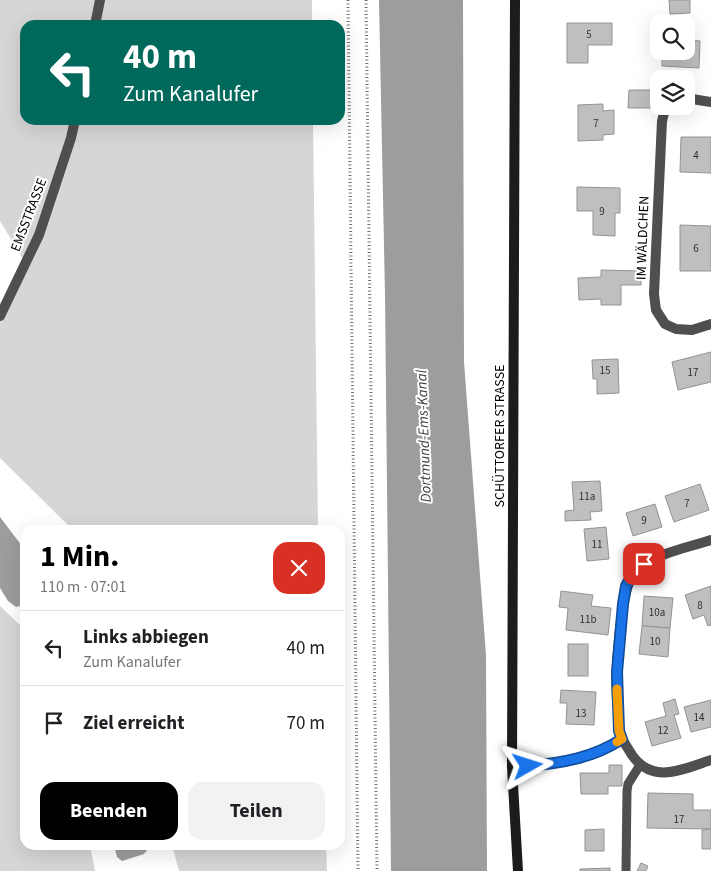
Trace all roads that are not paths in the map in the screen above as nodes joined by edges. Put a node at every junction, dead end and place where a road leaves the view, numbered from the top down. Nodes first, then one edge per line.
1 (100, 0) edge
2 (515, 0) edge
3 (96, 20) edge
4 (695, 99) edge
5 (711, 102) edge
6 (664, 115) edge
7 (74, 125) edge
8 (0, 316) edge
9 (711, 324) edge
10 (711, 540) edge
11 (622, 739) junction
12 (711, 760) edge
13 (640, 765) junction
14 (512, 768) junction
15 (518, 871) edge
16 (626, 871) edge

1 - 3 street
2 - 14 main road, SCHÜTTORFER STRASSE
4 - 5 street
6 - 9 street, IM WÄLDCHEN
7 - 8 street, EMSSTRASSE
10 - 11 street
11 - 13 street
11 - 14 street
12 - 13 street
13 - 16 lane
14 - 15 main road, SCHÜTTORFER STRASSE

